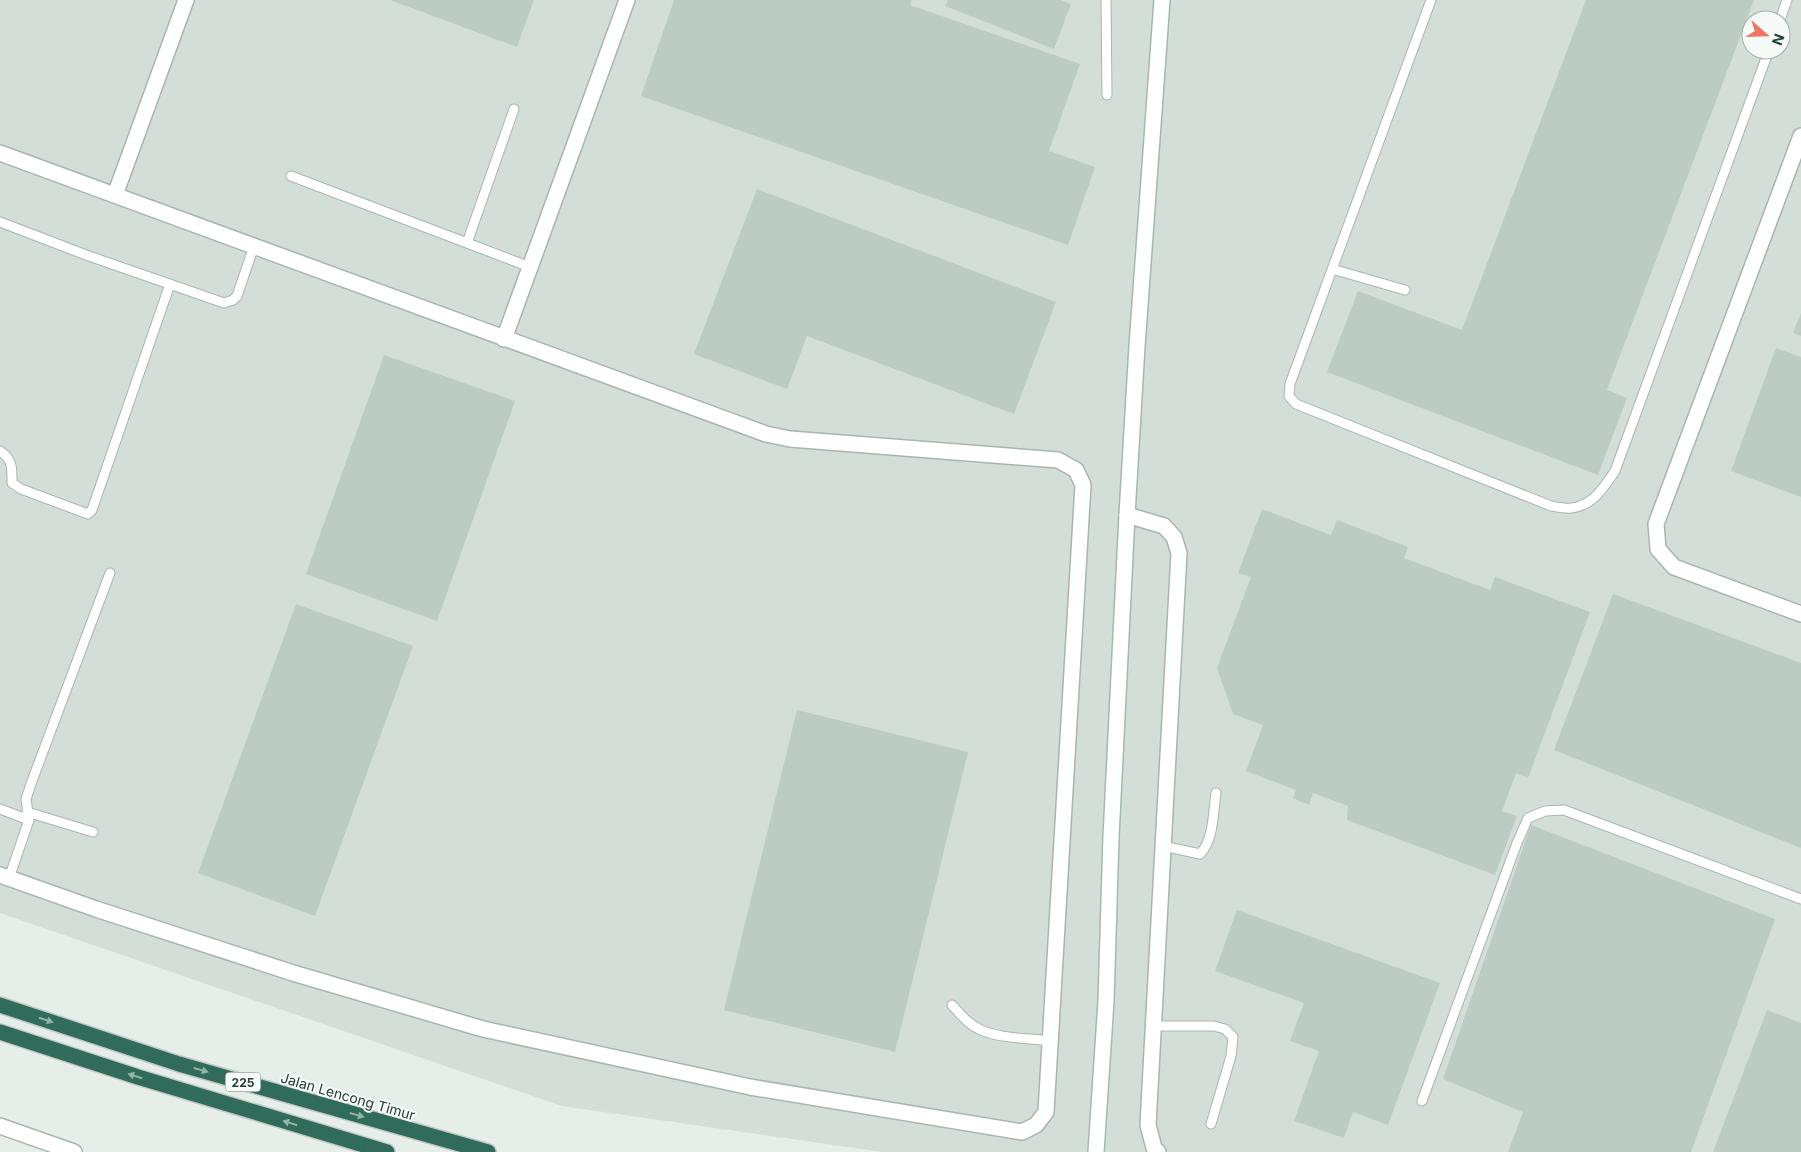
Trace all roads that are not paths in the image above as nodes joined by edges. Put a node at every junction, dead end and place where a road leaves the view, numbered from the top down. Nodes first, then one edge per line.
1 (186, 0) edge
2 (627, 0) edge
3 (1106, 0) edge
4 (1162, 0) edge
5 (1431, 0) edge
6 (1765, 60) edge
7 (1107, 95) dead end
8 (514, 109) dead end
9 (1801, 136) edge
10 (0, 153) edge
11 (291, 176) dead end
12 (115, 195) junction
13 (0, 222) edge
14 (467, 243) junction
15 (254, 246) junction
16 (530, 268) junction
17 (1332, 269) junction
18 (170, 284) junction
19 (1405, 290) dead end
20 (504, 339) junction
21 (0, 451) edge
22 (1128, 515) junction
23 (110, 572) dead end
24 (1801, 614) edge
25 (1216, 793) dead end
26 (0, 810) edge
27 (28, 816) junction
28 (93, 832) dead end
29 (1163, 846) junction
30 (5, 877) edge
31 (1801, 900) edge
32 (0, 1004) edge
33 (952, 1005) dead end
34 (1153, 1026) junction
35 (0, 1032) edge
36 (1050, 1041) junction
37 (1422, 1101) dead end
38 (1211, 1124) dead end
39 (0, 1126) edge
40 (49, 1148) edge
41 (74, 1152) edge
42 (387, 1152) edge
43 (488, 1152) edge
44 (1096, 1152) edge
45 (1158, 1152) edge

1 - 12 street
2 - 16 street
3 - 7 lane
4 - 22 street
5 - 17 lane
6 - 17 lane
8 - 14 lane
9 - 24 street
10 - 12 street
11 - 14 lane
12 - 15 street
13 - 18 lane
14 - 16 lane
15 - 18 lane
15 - 20 street
16 - 20 street
17 - 19 lane
18 - 21 lane
20 - 36 street
22 - 29 street
22 - 44 street
23 - 27 lane
25 - 29 lane
26 - 27 lane
27 - 28 lane
27 - 30 lane
29 - 34 street
30 - 36 street
31 - 37 lane
32 -> 43 highway, Jalan Lencong Timur / 225
33 - 36 lane
34 - 38 lane
34 - 45 street
42 -> 35 highway, 225
39 - 40 street
40 - 41 street

